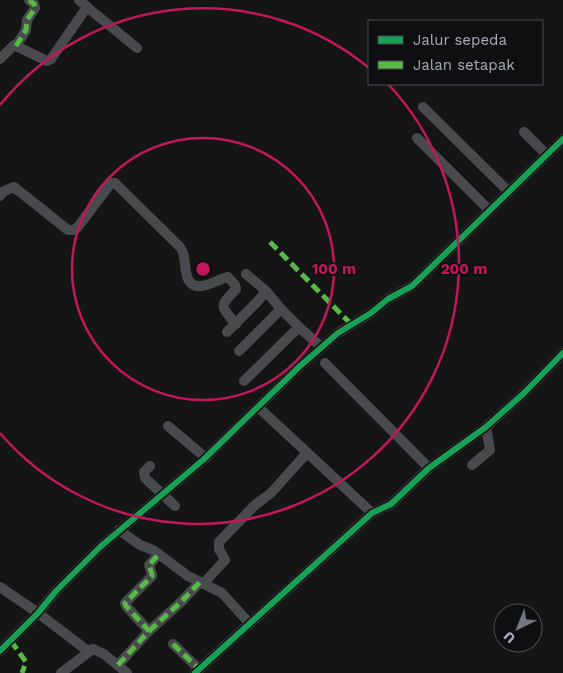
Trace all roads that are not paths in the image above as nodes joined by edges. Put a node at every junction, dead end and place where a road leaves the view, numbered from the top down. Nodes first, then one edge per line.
1 (29, 0) edge
2 (83, 4) edge
3 (16, 46) junction
4 (137, 48) dead end
5 (0, 59) edge
6 (423, 107) dead end
7 (524, 132) dead end
8 (417, 138) dead end
9 (563, 139) edge
10 (546, 154) junction
11 (508, 191) junction
12 (0, 196) edge
13 (489, 210) junction
14 (246, 274) dead end
15 (266, 291) junction
16 (281, 309) junction
17 (236, 324) junction
18 (299, 327) junction
19 (227, 332) dead end
20 (321, 347) junction
21 (239, 351) dead end
22 (563, 353) edge
23 (325, 363) dead end
24 (244, 381) dead end
25 (258, 407) junction
26 (168, 426) dead end
27 (486, 428) junction
28 (308, 453) junction
29 (206, 458) junction
30 (472, 465) dead end
31 (150, 466) dead end
32 (429, 468) junction
33 (161, 495) junction
34 (175, 506) dead end
35 (372, 514) junction
36 (120, 530) junction
37 (159, 554) junction
38 (202, 583) junction
39 (0, 587) edge
40 (38, 613) junction
41 (250, 624) junction
42 (149, 631) junction
43 (173, 644) dead end
44 (0, 651) edge
45 (88, 652) junction
46 (118, 665) junction
47 (197, 671) edge
48 (62, 673) edge
49 (127, 673) edge

1 - 3 street
2 - 3 street
2 - 4 street
3 - 5 street
6 - 11 street
7 - 10 street
8 - 13 street
9 - 10 street
10 - 11 street
11 - 13 street
12 - 17 street
13 - 20 street
14 - 15 street
15 - 16 street
15 - 17 street
16 - 18 street
16 - 21 street
17 - 19 street
18 - 20 street
18 - 24 street
20 - 25 street
22 - 27 street
23 - 32 street
25 - 28 street
25 - 29 street
26 - 29 street
27 - 30 street
27 - 32 street
28 - 35 street
28 - 38 street
29 - 33 street
31 - 33 street
32 - 35 street
33 - 34 street
33 - 36 street
35 - 41 street
36 - 37 street
36 - 40 street
37 - 38 street
37 - 42 street
38 - 41 street
38 - 42 street
39 - 40 street
40 - 44 street
40 - 45 street
41 - 47 street
42 - 46 street
43 - 47 street
45 - 46 street
45 - 48 street
46 - 49 street

